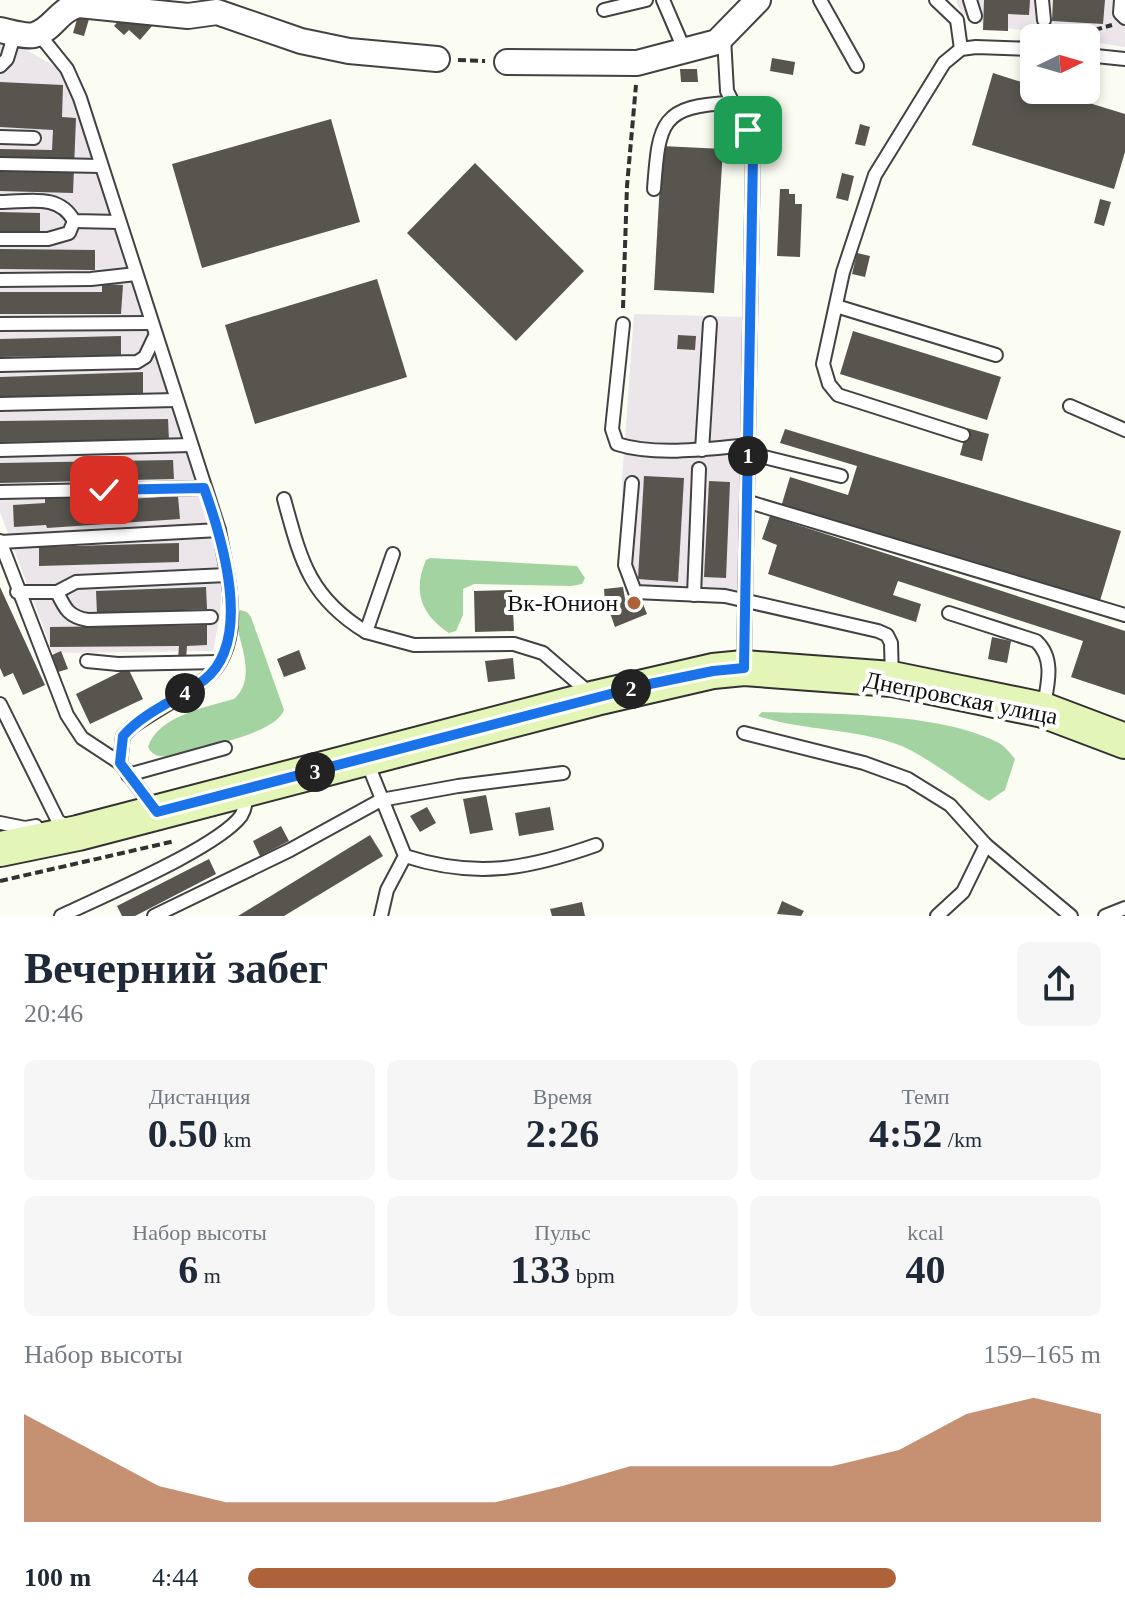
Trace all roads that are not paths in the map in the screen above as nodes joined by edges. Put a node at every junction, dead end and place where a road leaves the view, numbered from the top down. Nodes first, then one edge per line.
1 (646, 0) edge
2 (663, 0) edge
3 (758, 0) edge
4 (820, 0) edge
5 (936, 0) edge
6 (970, 0) edge
7 (1042, 0) edge
8 (217, 6) edge
9 (604, 10) dead end
10 (975, 16) dead end
11 (1044, 20) road end
12 (18, 32) edge
13 (724, 38) junction
14 (1020, 48) edge
15 (684, 49) junction
16 (961, 49) junction
17 (1100, 56) edge
18 (437, 59) road end
19 (1125, 59) edge
20 (507, 62) road end
21 (0, 66) edge
22 (857, 66) dead end
23 (733, 103) junction
24 (0, 137) edge
25 (34, 138) dead end
26 (0, 164) edge
27 (101, 166) junction
28 (654, 189) dead end
29 (0, 202) edge
30 (74, 221) junction
31 (119, 222) junction
32 (0, 239) edge
33 (136, 274) junction
34 (0, 280) edge
35 (836, 306) junction
36 (710, 323) dead end
37 (0, 324) edge
38 (623, 324) road end
39 (153, 329) junction
40 (996, 355) dead end
41 (0, 365) edge
42 (176, 400) junction
43 (0, 404) edge
44 (1070, 406) dead end
45 (1125, 430) edge
46 (963, 435) dead end
47 (191, 445) junction
48 (748, 449) junction
49 (0, 450) edge
50 (702, 450) junction
51 (699, 469) dead end
52 (841, 476) dead end
53 (632, 483) dead end
54 (204, 488) junction
55 (0, 492) edge
56 (284, 499) dead end
57 (749, 502) junction
58 (219, 530) junction
59 (0, 542) edge
60 (393, 554) dead end
61 (227, 575) junction
62 (17, 592) junction
63 (57, 592) junction
64 (694, 595) junction
65 (747, 600) junction
66 (949, 613) dead end
67 (1125, 615) edge
68 (211, 617) dead end
69 (366, 632) junction
70 (87, 661) dead end
71 (219, 662) junction
72 (744, 668) junction
73 (892, 679) junction
74 (596, 698) junction
75 (0, 704) edge
76 (1043, 710) junction
77 (744, 733) dead end
78 (1125, 741) edge
79 (225, 748) dead end
80 (366, 759) junction
81 (120, 763) junction
82 (563, 773) dead end
83 (128, 775) junction
84 (247, 789) junction
85 (381, 800) junction
86 (157, 812) junction
87 (0, 823) edge
88 (68, 827) junction
89 (596, 845) dead end
90 (986, 845) junction
91 (0, 849) edge
92 (405, 856) junction
93 (1125, 908) edge
94 (61, 916) edge
95 (154, 916) edge
96 (381, 916) edge
97 (937, 916) edge
98 (1071, 916) edge
99 (1105, 916) edge

1 - 9 lane
2 - 15 lane
3 - 13 street
4 - 22 lane
5 - 16 lane
6 - 10 lane
7 - 11 lane
8 - 12 street
8 - 18 street
12 - 21 lane
12 - 27 lane
13 - 15 street
13 - 23 lane
14 - 16 lane
15 - 20 street
16 - 35 lane
17 - 19 lane
23 - 28 lane
23 - 48 lane
24 - 25 lane
26 - 27 lane
27 - 31 lane
29 - 30 lane
30 - 31 lane
30 - 32 lane
31 - 33 lane
33 - 34 lane
33 - 39 lane
35 - 40 lane
35 - 46 lane
36 - 50 lane
37 - 39 lane
38 - 50 lane
39 - 41 lane
39 - 42 lane
42 - 43 lane
42 - 47 lane
44 - 45 lane
47 - 49 lane
47 - 54 lane
48 - 50 lane
48 - 52 lane
48 - 57 lane
51 - 64 lane
53 - 64 lane
54 - 55 lane
54 - 58 lane
56 - 69 lane
57 - 65 lane
57 - 67 lane
58 - 59 lane
58 - 61 lane
59 - 62 lane
60 - 69 lane
61 - 63 lane
61 - 71 lane
62 - 63 lane
62 - 81 lane
63 - 68 lane
64 - 65 lane
65 - 72 lane
65 - 73 lane
66 - 76 lane
69 - 74 lane
70 - 71 lane
71 - 81 lane
72 - 73 main road, Днепровская улица
72 - 74 main road, Днепровская улица
73 - 76 main road, Днепровская улица
74 - 80 main road, Днепровская улица
75 - 88 lane
76 - 78 main road, Днепровская улица
77 - 90 lane
79 - 83 lane
80 - 84 main road, Днепровская улица
80 - 85 lane
81 - 83 lane
82 - 85 lane
83 - 86 lane
84 - 86 main road, Днепровская улица
84 - 94 lane
85 - 92 lane
85 - 95 lane
86 - 88 main road, Днепровская улица
87 - 88 lane
88 - 91 main road, Днепровская улица
89 - 92 lane
90 - 97 lane
90 - 98 lane
92 - 96 lane
93 - 99 lane

